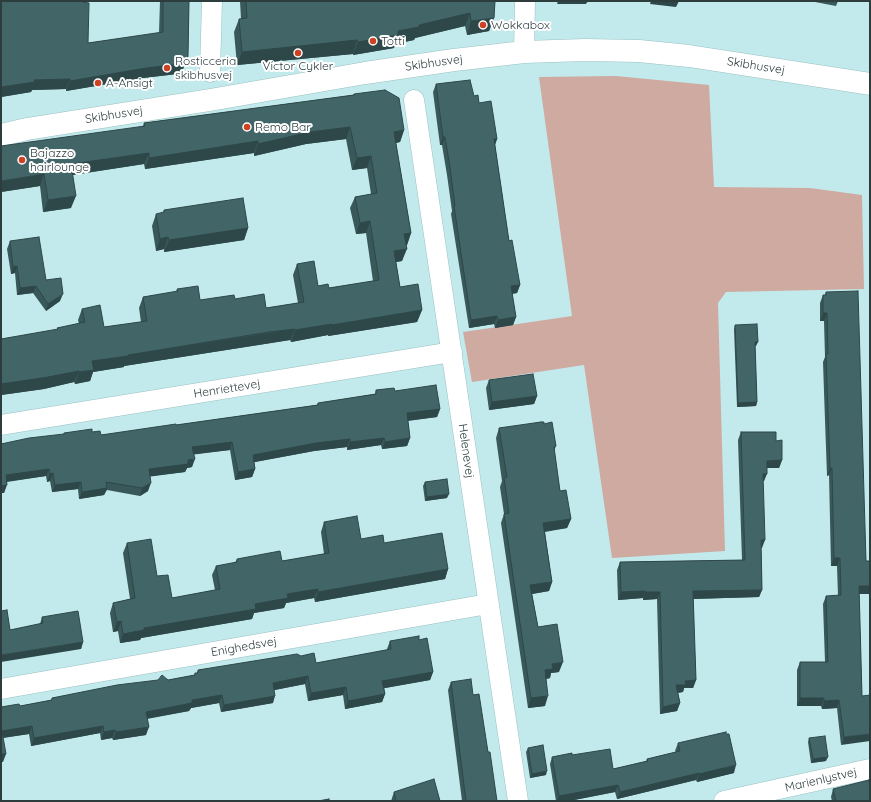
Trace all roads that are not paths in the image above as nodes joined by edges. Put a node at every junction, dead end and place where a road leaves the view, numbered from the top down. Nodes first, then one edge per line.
1 (212, 1) edge
2 (525, 1) edge
3 (524, 52) junction
4 (210, 72) dead end
5 (870, 84) edge
6 (414, 100) dead end
7 (1, 135) edge
8 (452, 352) junction
9 (1, 425) edge
10 (488, 604) junction
11 (1, 689) edge
12 (870, 769) edge
13 (518, 801) edge
14 (724, 801) edge

1 - 4 street
2 - 3 street
3 - 5 street, Skibhusvej
3 - 7 street, Skibhusvej
6 - 8 street, Helenevej
8 - 9 street, Henriettevej
8 - 10 street, Helenevej
10 - 11 street, Enighedsvej
10 - 13 street, Helenevej
12 - 14 street, Marienlystvej

